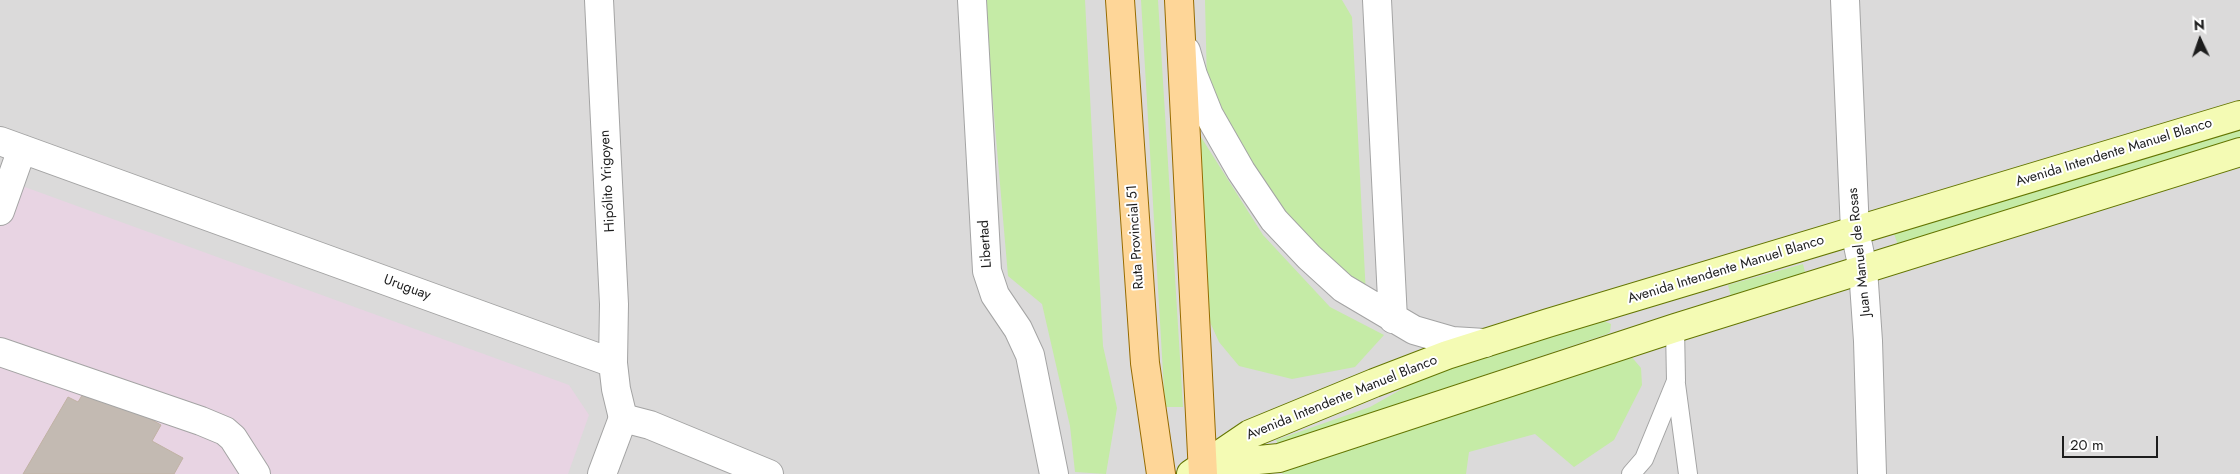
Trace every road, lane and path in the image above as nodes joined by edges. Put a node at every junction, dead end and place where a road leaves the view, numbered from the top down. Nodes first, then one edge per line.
1 (599, 0) edge
2 (972, 0) edge
3 (1120, 0) edge
4 (1179, 0) edge
5 (1378, 0) edge
6 (1845, 0) edge
7 (1180, 30) junction
8 (2240, 115) edge
9 (11, 145) edge
10 (2240, 152) edge
11 (0, 211) edge
12 (1855, 231) junction
13 (1863, 269) junction
14 (1662, 289) junction
15 (1393, 318) junction
16 (1675, 328) junction
17 (1485, 343) junction
18 (0, 352) edge
19 (613, 363) junction
20 (1676, 381) junction
21 (623, 418) junction
22 (1199, 471) edge
23 (256, 474) edge
24 (602, 474) edge
25 (769, 474) edge
26 (1054, 474) edge
27 (1161, 474) edge
28 (1631, 474) edge
29 (1688, 474) edge
30 (1872, 474) edge

1 - 19 street, Hipólito Yrigoyen
2 - 26 street, Libertad
3 - 27 main road, Ruta Provincial 51
4 - 7 main road
5 - 15 street
6 - 12 street, Juan Manuel de Rosas
7 - 15 street
7 - 22 main road
8 - 12 main road, Avenida Intendente Manuel Blanco
9 - 11 street
9 - 19 street, Uruguay
10 - 13 main road, Avenida Intendente Manuel Blanco
12 - 13 street, Juan Manuel de Rosas
12 - 14 main road, Avenida Intendente Manuel Blanco
13 - 16 main road, Avenida Intendente Manuel Blanco
13 - 30 street, Juan Manuel de Rosas
14 - 16 main road
14 - 17 main road, Avenida Intendente Manuel Blanco
15 - 17 street
16 - 20 lane
16 - 22 main road, Avenida Intendente Manuel Blanco
17 - 22 main road, Avenida Intendente Manuel Blanco
18 - 23 street
19 - 21 street
20 - 28 lane
20 - 29 lane
21 - 24 street
21 - 25 street

